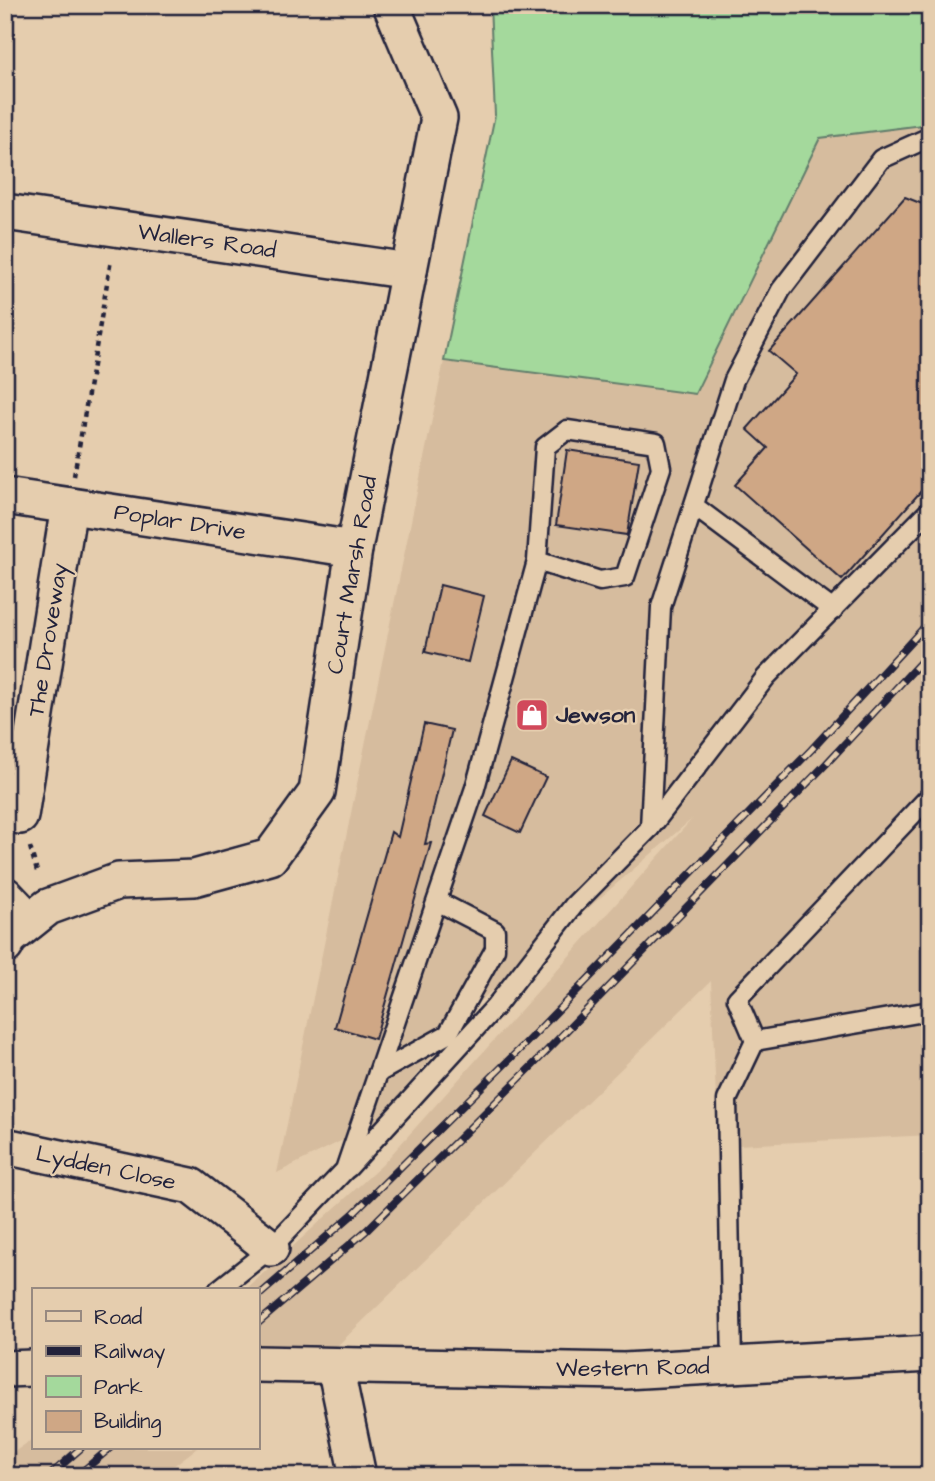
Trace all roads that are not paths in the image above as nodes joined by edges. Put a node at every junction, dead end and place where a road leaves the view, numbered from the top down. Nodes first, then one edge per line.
1 (391, 5) edge
2 (930, 137) edge
3 (5, 212) edge
4 (409, 271) junction
5 (5, 496) edge
6 (69, 506) junction
7 (694, 506) junction
8 (930, 510) edge
9 (354, 549) junction
10 (537, 561) junction
11 (833, 610) junction
12 (930, 796) edge
13 (20, 816) road end
14 (650, 828) junction
15 (5, 895) edge
16 (437, 901) junction
17 (39, 914) junction
18 (5, 946) edge
19 (930, 1011) edge
20 (755, 1041) junction
21 (378, 1073) junction
22 (5, 1146) edge
23 (345, 1170) junction
24 (271, 1248) junction
25 (221, 1288) edge
26 (930, 1354) edge
27 (259, 1364) edge
28 (335, 1366) junction
29 (732, 1366) junction
30 (32, 1368) edge
31 (5, 1369) edge
32 (358, 1476) edge

1 - 4 street, Court Marsh Road
2 - 7 lane
3 - 4 street, Wallers Road
4 - 9 street, Court Marsh Road
5 - 6 street, Poplar Drive
6 - 9 street, Poplar Drive
6 - 13 street, The Droveway
7 - 11 lane
7 - 14 lane
8 - 11 lane
9 - 17 street, Court Marsh Road
10 - 10 lane
10 - 16 lane
11 - 14 lane
12 - 20 lane
14 - 23 lane
15 - 17 street
16 - 21 lane
16 - 21 lane
17 - 18 street, Court Marsh Road
19 - 20 lane
20 - 29 lane
21 - 23 lane
22 - 24 street, Lydden Close
23 - 24 lane
24 - 25 lane
26 - 29 street, Western Road
27 - 28 street, Western Road
28 - 29 street, Western Road
28 - 32 street
30 - 31 street

